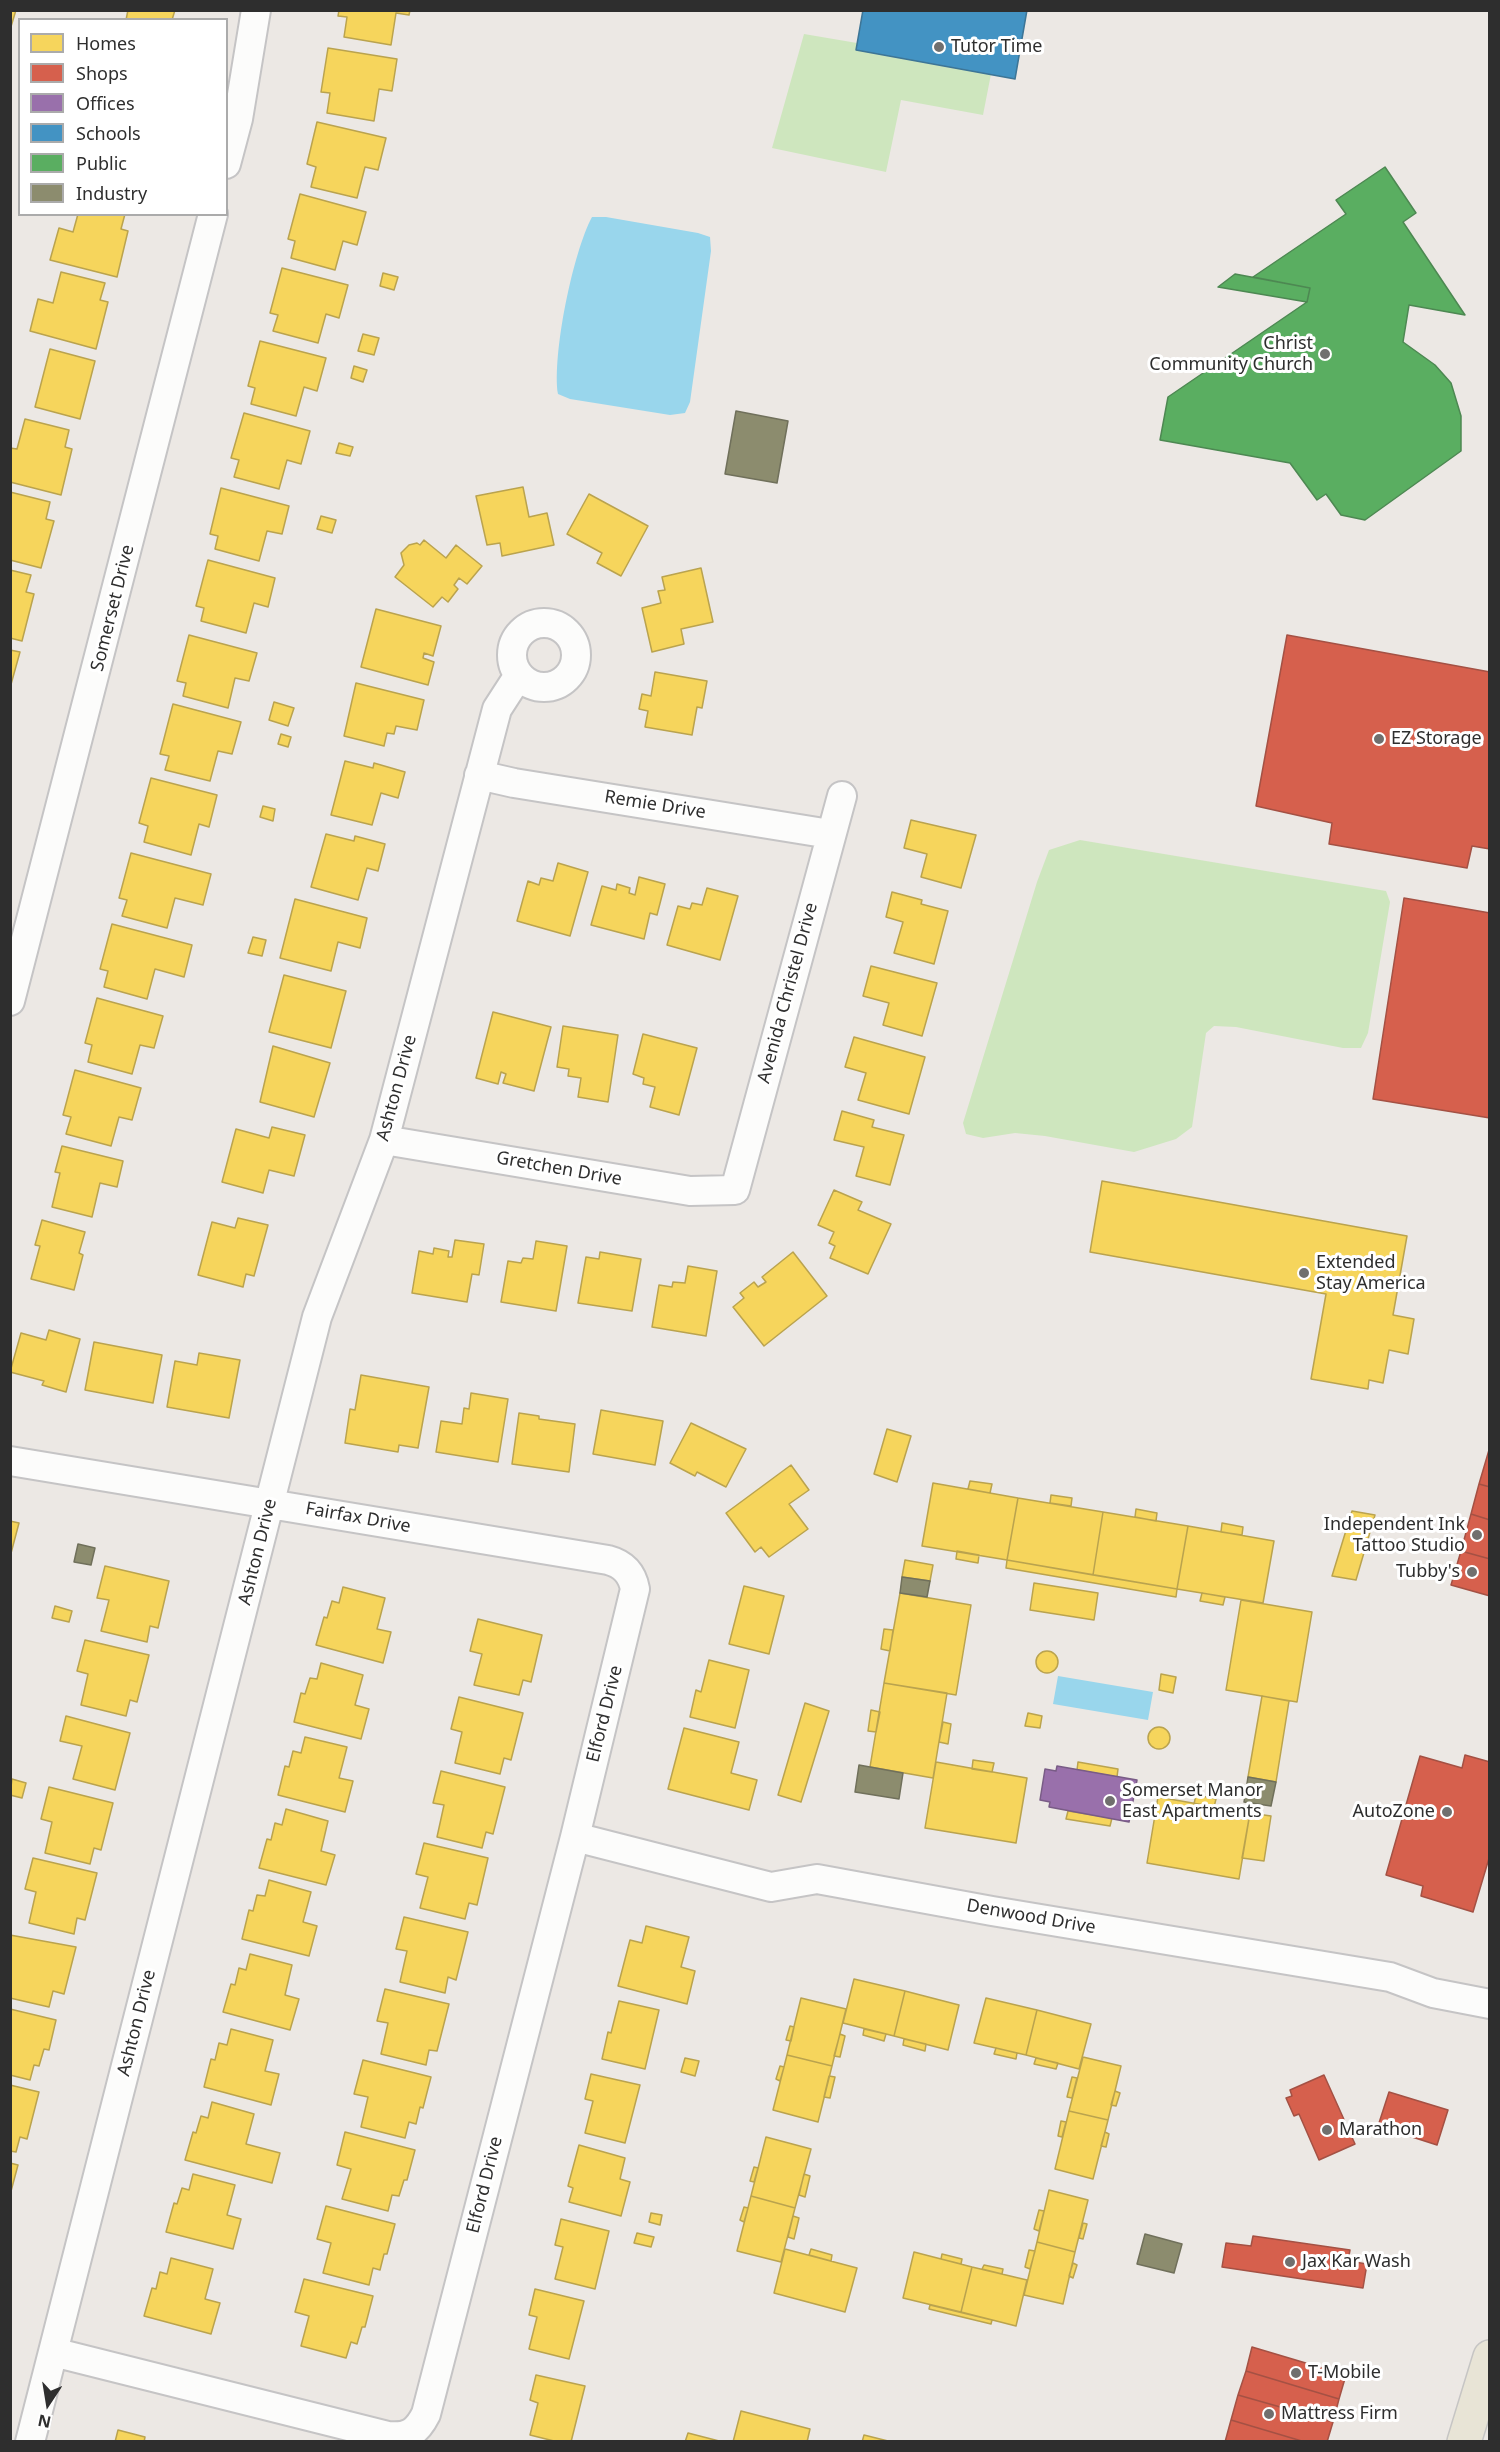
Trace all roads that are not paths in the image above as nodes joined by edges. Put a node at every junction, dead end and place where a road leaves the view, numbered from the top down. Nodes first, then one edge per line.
1 (256, 10) edge
2 (228, 156) edge
3 (212, 216) edge
4 (519, 675) dead end
5 (479, 775) junction
6 (842, 796) dead end
7 (830, 834) junction
8 (10, 1001) edge
9 (384, 1140) junction
10 (735, 1190) joint
11 (10, 1461) edge
12 (270, 1503) junction
13 (630, 1574) joint
14 (575, 1837) junction
15 (1490, 2004) edge
16 (53, 2352) junction
17 (1490, 2357) edge
18 (30, 2442) edge
19 (1464, 2442) edge

1 - 2 street
3 - 8 street, Somerset Drive
4 - 5 street, Ashton Drive
5 - 7 street, Remie Drive
5 - 9 street, Ashton Drive
6 - 7 street, Avenida Christel Drive
7 - 10 street, Avenida Christel Drive
9 - 10 street, Gretchen Drive
9 - 12 street, Ashton Drive
11 - 12 street, Fairfax Drive
12 - 13 street, Fairfax Drive
12 - 16 street, Ashton Drive
13 - 14 street, Elford Drive
14 - 15 street, Denwood Drive
14 - 16 street, Elford Drive
16 - 18 street, Ashton Drive
17 - 19 main road

